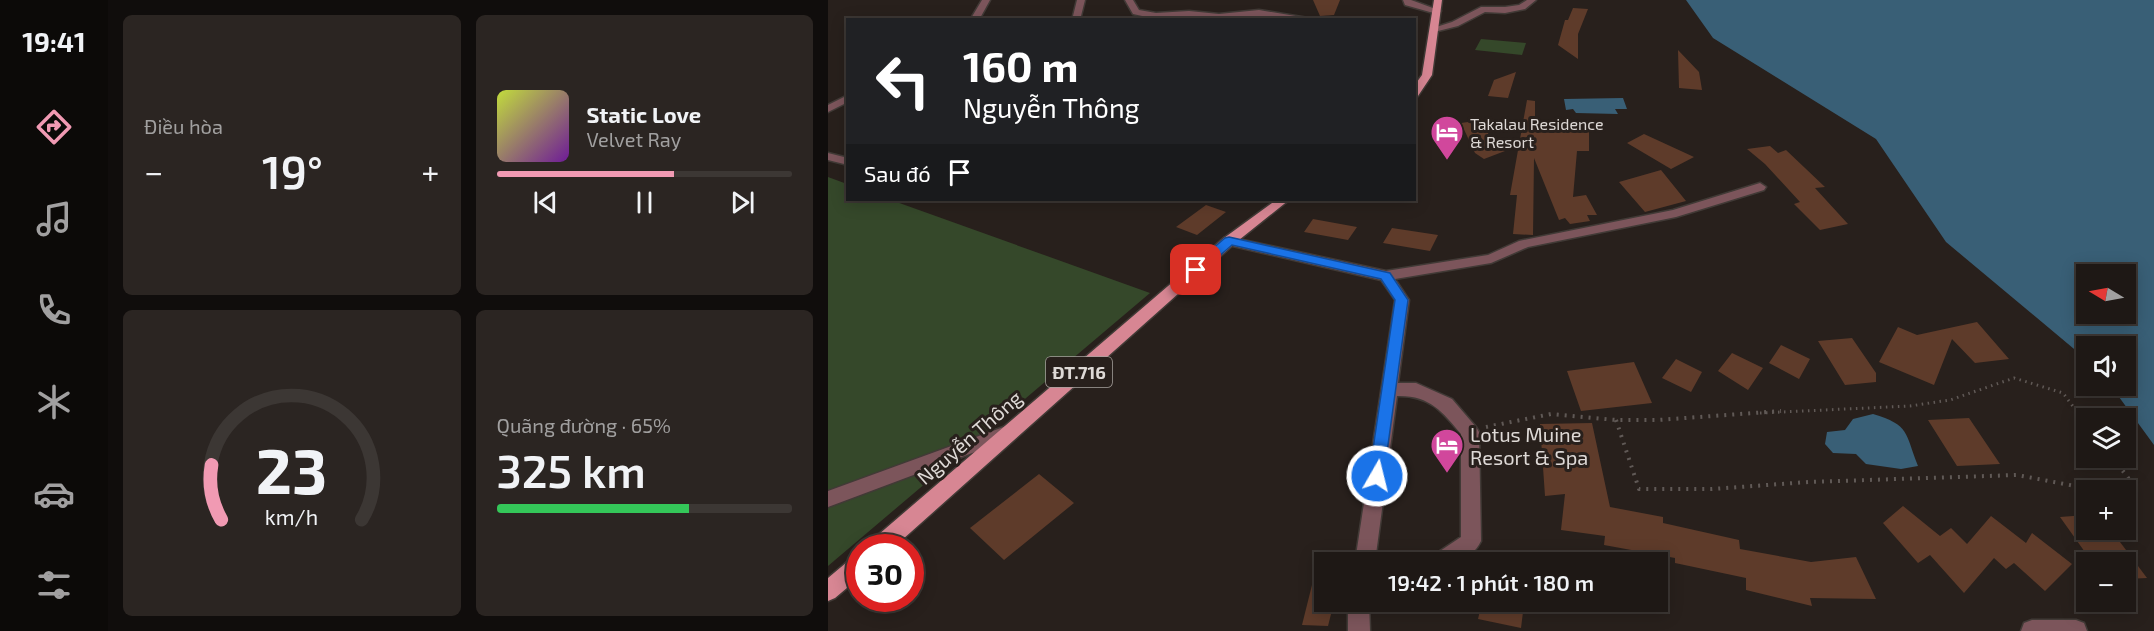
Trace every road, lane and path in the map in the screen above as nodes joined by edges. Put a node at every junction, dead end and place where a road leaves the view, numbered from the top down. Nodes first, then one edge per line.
1 (986, 0) edge
2 (1081, 0) edge
3 (1129, 0) edge
4 (1407, 0) edge
5 (1438, 0) edge
6 (1474, 0) edge
7 (1532, 0) edge
8 (1294, 8) dead end
9 (1484, 9) junction
10 (1437, 11) junction
11 (975, 18) edge
12 (1076, 18) edge
13 (1236, 18) edge
14 (1280, 18) edge
15 (1306, 18) edge
16 (1434, 29) junction
17 (1416, 91) edge
18 (846, 99) edge
19 (828, 109) edge
20 (828, 156) edge
21 (846, 161) edge
22 (1760, 187) dead end
23 (1282, 201) edge
24 (1229, 241) junction
25 (1386, 276) junction
26 (1389, 390) junction
27 (2076, 411) edge
28 (1616, 420) junction
29 (1012, 431) junction
30 (1470, 432) junction
31 (2121, 468) edge
32 (2130, 480) edge
33 (2076, 486) edge
34 (828, 499) edge
35 (894, 534) edge
36 (1366, 552) edge
37 (1455, 552) edge
38 (846, 576) edge
39 (828, 591) edge
40 (1362, 612) edge
41 (1359, 631) edge
42 (2032, 631) edge
43 (2076, 631) edge

1 - 11 street
2 - 12 street
3 - 13 street
4 - 10 street
5 - 10 main road
6 - 9 street
7 - 9 street
8 - 15 street
9 - 16 street
10 - 16 main road
13 - 14 street
16 - 17 main road
18 - 19 street
20 - 21 street
22 - 25 street
23 - 24 main road, Nguyễn Thông / ĐT.716
24 - 25 street
24 - 29 main road, Nguyễn Thông / ĐT.716
25 - 26 street
26 - 30 street
26 - 36 street
27 - 28 path
28 - 30 path
28 - 33 path
29 - 34 street
29 - 35 main road, Nguyễn Thông / ĐT.716
30 - 37 street
31 - 32 path
38 - 39 main road
40 - 41 street
42 - 43 street

